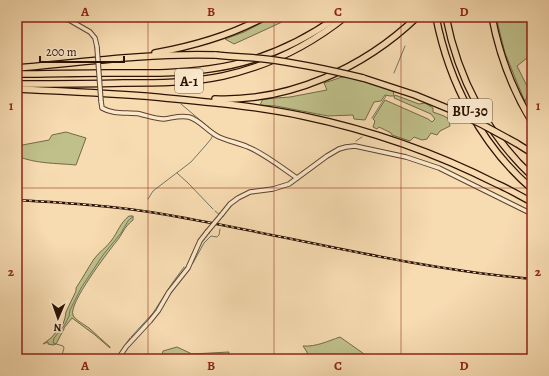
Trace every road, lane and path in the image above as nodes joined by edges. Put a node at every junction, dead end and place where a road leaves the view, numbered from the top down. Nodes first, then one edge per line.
1 (64, 17) edge
2 (264, 17) edge
3 (337, 17) edge
4 (345, 17) edge
5 (417, 17) edge
6 (436, 17) edge
7 (446, 17) edge
8 (492, 17) edge
9 (114, 59) junction
10 (17, 68) edge
11 (17, 74) edge
12 (17, 84) edge
13 (17, 89) edge
14 (119, 94) junction
15 (532, 122) edge
16 (532, 153) edge
17 (532, 176) edge
18 (297, 178) junction
19 (532, 189) edge
20 (532, 202) edge
21 (532, 214) edge
22 (118, 359) edge

1 - 18 street, bridge
2 - 9 highway
3 - 11 highway, A-1
4 - 12 highway, A-1
5 - 14 highway
6 - 19 highway, BU-30
7 - 17 highway, BU-30
8 - 15 highway
9 - 10 highway
9 - 16 highway, bridge
13 - 14 highway
14 - 20 highway
18 - 21 street
18 - 22 street, bridge

